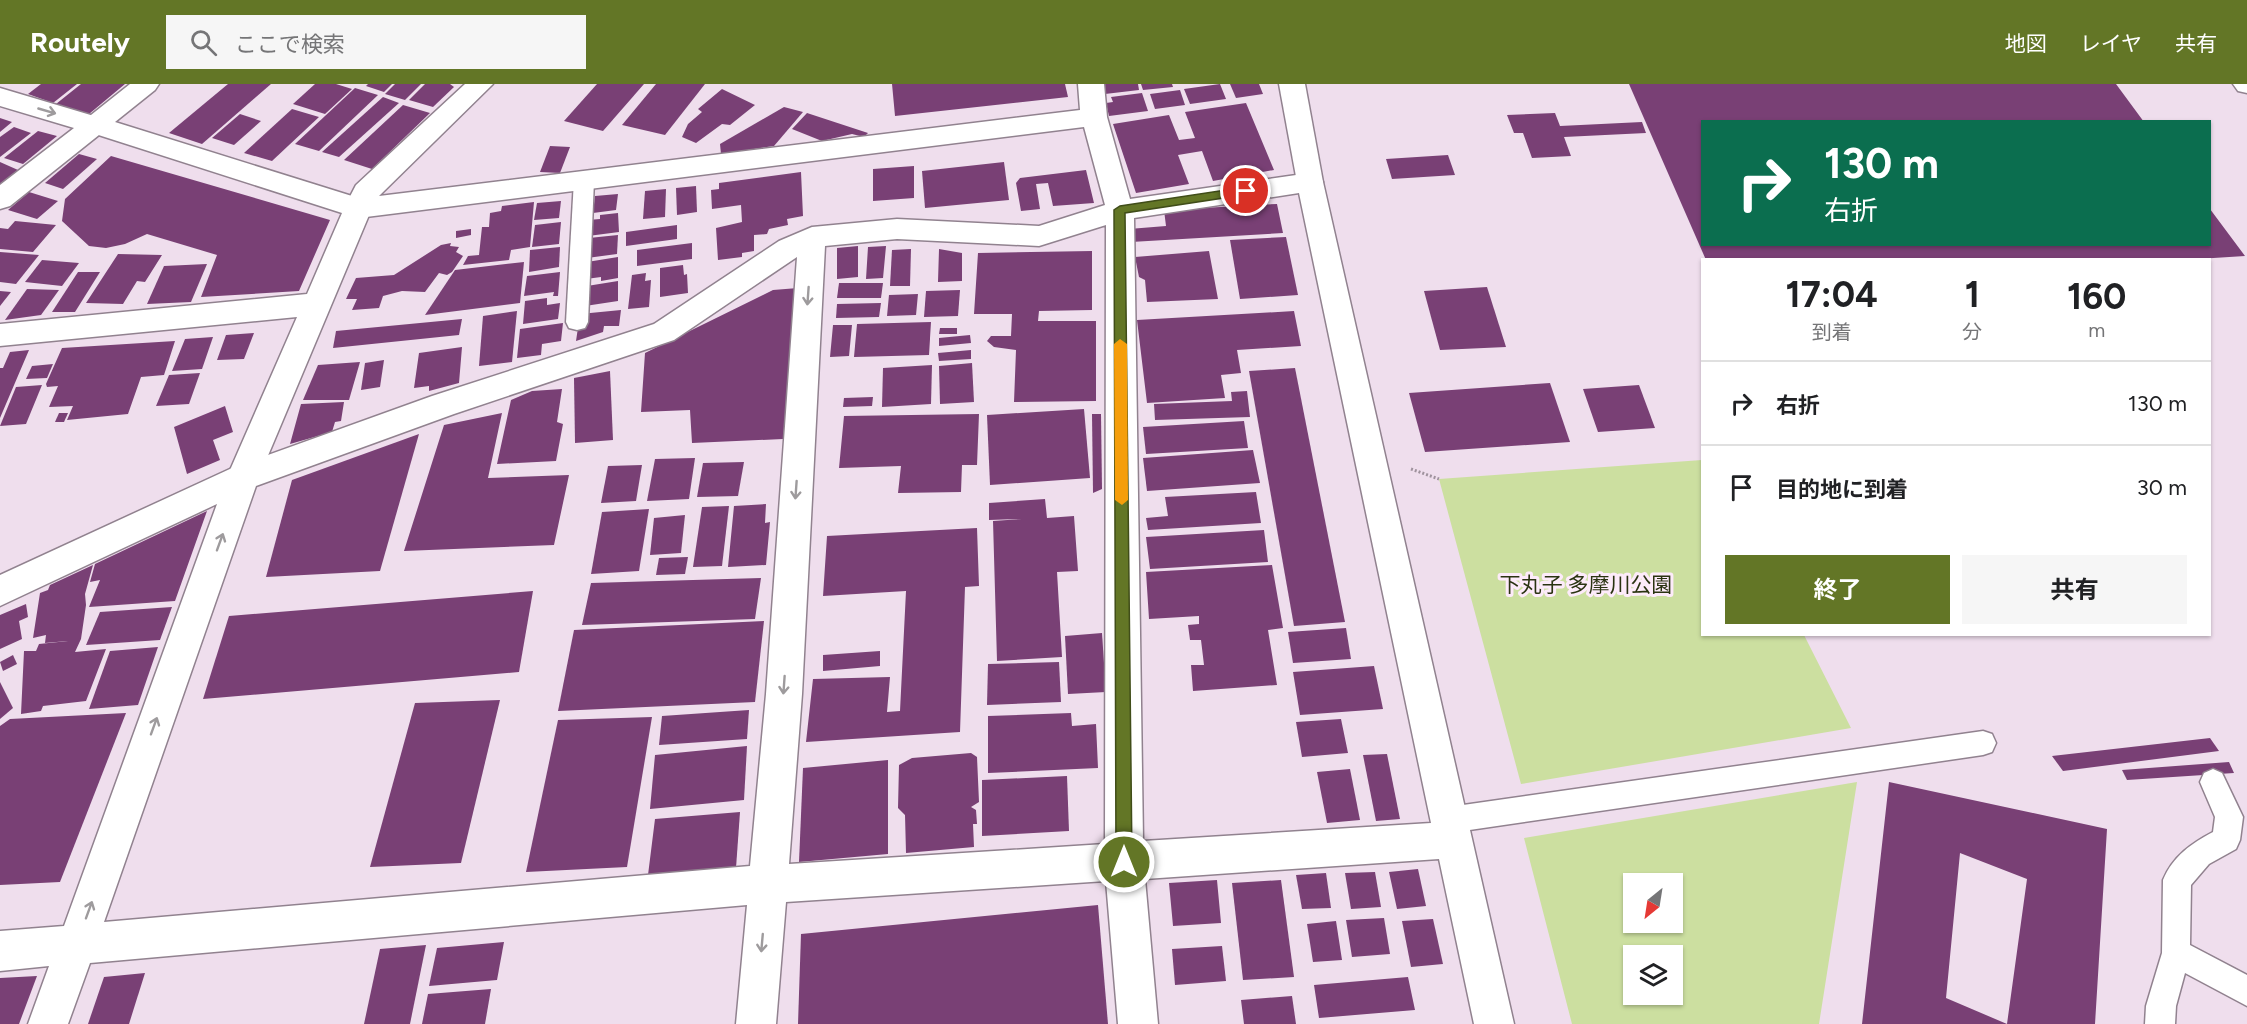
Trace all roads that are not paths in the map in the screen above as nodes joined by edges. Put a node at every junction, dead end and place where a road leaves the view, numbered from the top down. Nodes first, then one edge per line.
1 (146, 84) edge
2 (480, 84) edge
3 (1091, 84) edge
4 (1292, 84) edge
5 (0, 97) edge
6 (1094, 117) junction
7 (95, 125) junction
8 (584, 180) junction
9 (1310, 182) junction
10 (0, 199) edge
11 (358, 208) junction
12 (1120, 210) junction
13 (812, 237) junction
14 (316, 304) junction
15 (577, 322) dead end
16 (0, 335) edge
17 (243, 477) junction
18 (0, 591) edge
19 (1983, 743) dead end
20 (2213, 782) dead end
21 (1452, 830) junction
22 (1124, 862) junction
23 (767, 884) junction
24 (76, 946) junction
25 (0, 951) edge
26 (2176, 953) junction
27 (2247, 991) edge
28 (48, 1024) edge
29 (756, 1024) edge
30 (1138, 1024) edge
31 (1494, 1024) edge
32 (2160, 1024) edge

1 - 7 street
2 - 11 street
3 - 6 street
4 - 9 street
5 -> 7 street
6 - 8 street
6 - 12 street
7 - 10 street
7 - 11 street
8 - 11 street
8 - 15 lane
9 - 12 street
9 - 21 street
11 - 14 street
12 - 13 street
12 - 22 street
13 - 17 street
13 -> 23 street
14 - 16 street
14 - 17 street
17 - 18 street
24 -> 17 street
19 - 21 lane
20 - 26 lane
21 - 22 street
21 - 31 street
22 - 23 street
22 - 30 street
23 - 24 street
23 -> 29 street
24 - 25 street
24 - 28 street
26 - 27 lane
26 - 32 lane

